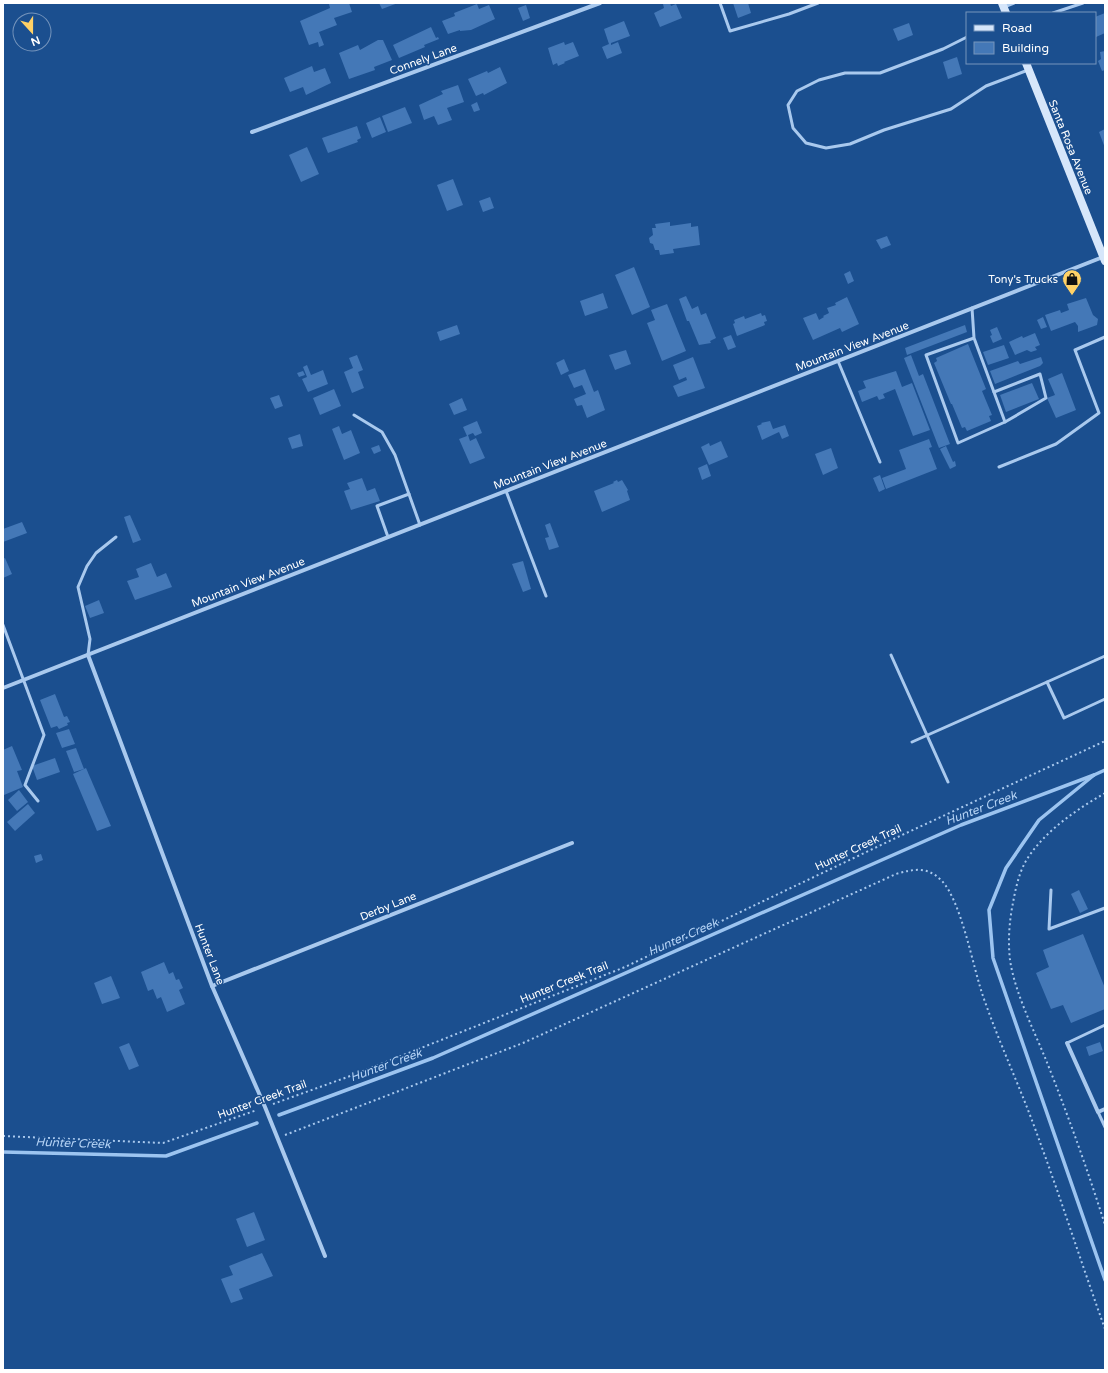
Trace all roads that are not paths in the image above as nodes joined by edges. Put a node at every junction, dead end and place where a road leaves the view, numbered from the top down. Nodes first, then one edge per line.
1 (600, 3) edge
2 (720, 3) edge
3 (818, 3) edge
4 (1014, 3) edge
5 (1083, 3) edge
6 (1004, 8) edge
7 (1056, 12) edge
8 (966, 38) edge
9 (1029, 65) edge
10 (252, 132) dead end
11 (1104, 259) edge
12 (972, 308) junction
13 (1105, 337) edge
14 (974, 338) junction
15 (838, 361) junction
16 (994, 392) junction
17 (354, 415) dead end
18 (1004, 422) junction
19 (880, 462) dead end
20 (999, 467) dead end
21 (506, 491) junction
22 (409, 494) junction
23 (420, 525) junction
24 (116, 537) dead end
25 (388, 537) junction
26 (546, 596) dead end
27 (3, 624) edge
28 (88, 655) junction
29 (891, 655) dead end
30 (1105, 656) edge
31 (25, 680) junction
32 (1047, 682) junction
33 (3, 688) edge
34 (1105, 699) edge
35 (927, 735) junction
36 (912, 742) dead end
37 (948, 782) dead end
38 (38, 801) dead end
39 (572, 843) dead end
40 (1051, 890) dead end
41 (1105, 908) edge
42 (212, 986) junction
43 (1105, 1025) edge
44 (1067, 1043) joint
45 (1105, 1109) edge
46 (1098, 1112) junction
47 (1105, 1127) edge
48 (325, 1256) dead end

1 - 10 street, Connely Lane
2 - 3 lane
4 - 6 lane
5 - 7 lane
8 - 9 lane
9 - 11 main road, Santa Rosa Avenue
11 - 12 street, Mountain View Avenue
12 - 14 lane
12 - 15 street, Mountain View Avenue
13 - 20 lane
14 - 16 lane
14 - 18 lane
15 - 19 lane
15 - 21 street, Mountain View Avenue
16 - 18 lane
16 - 18 lane
17 - 22 lane
21 - 23 street, Mountain View Avenue
21 - 26 lane
22 - 23 lane
22 - 25 lane
23 - 25 street, Mountain View Avenue
24 - 28 lane
25 - 28 street, Mountain View Avenue
27 - 31 lane
28 - 31 street, Mountain View Avenue
28 - 42 street, Hunter Lane
29 - 35 lane
30 - 32 lane
31 - 33 street, Mountain View Avenue
31 - 38 lane
32 - 34 lane
32 - 35 lane
35 - 36 lane
35 - 37 lane
39 - 42 street, Derby Lane
40 - 41 lane
42 - 48 street, Hunter Lane
43 - 44 lane
44 - 46 street
45 - 46 street
46 - 47 lane

